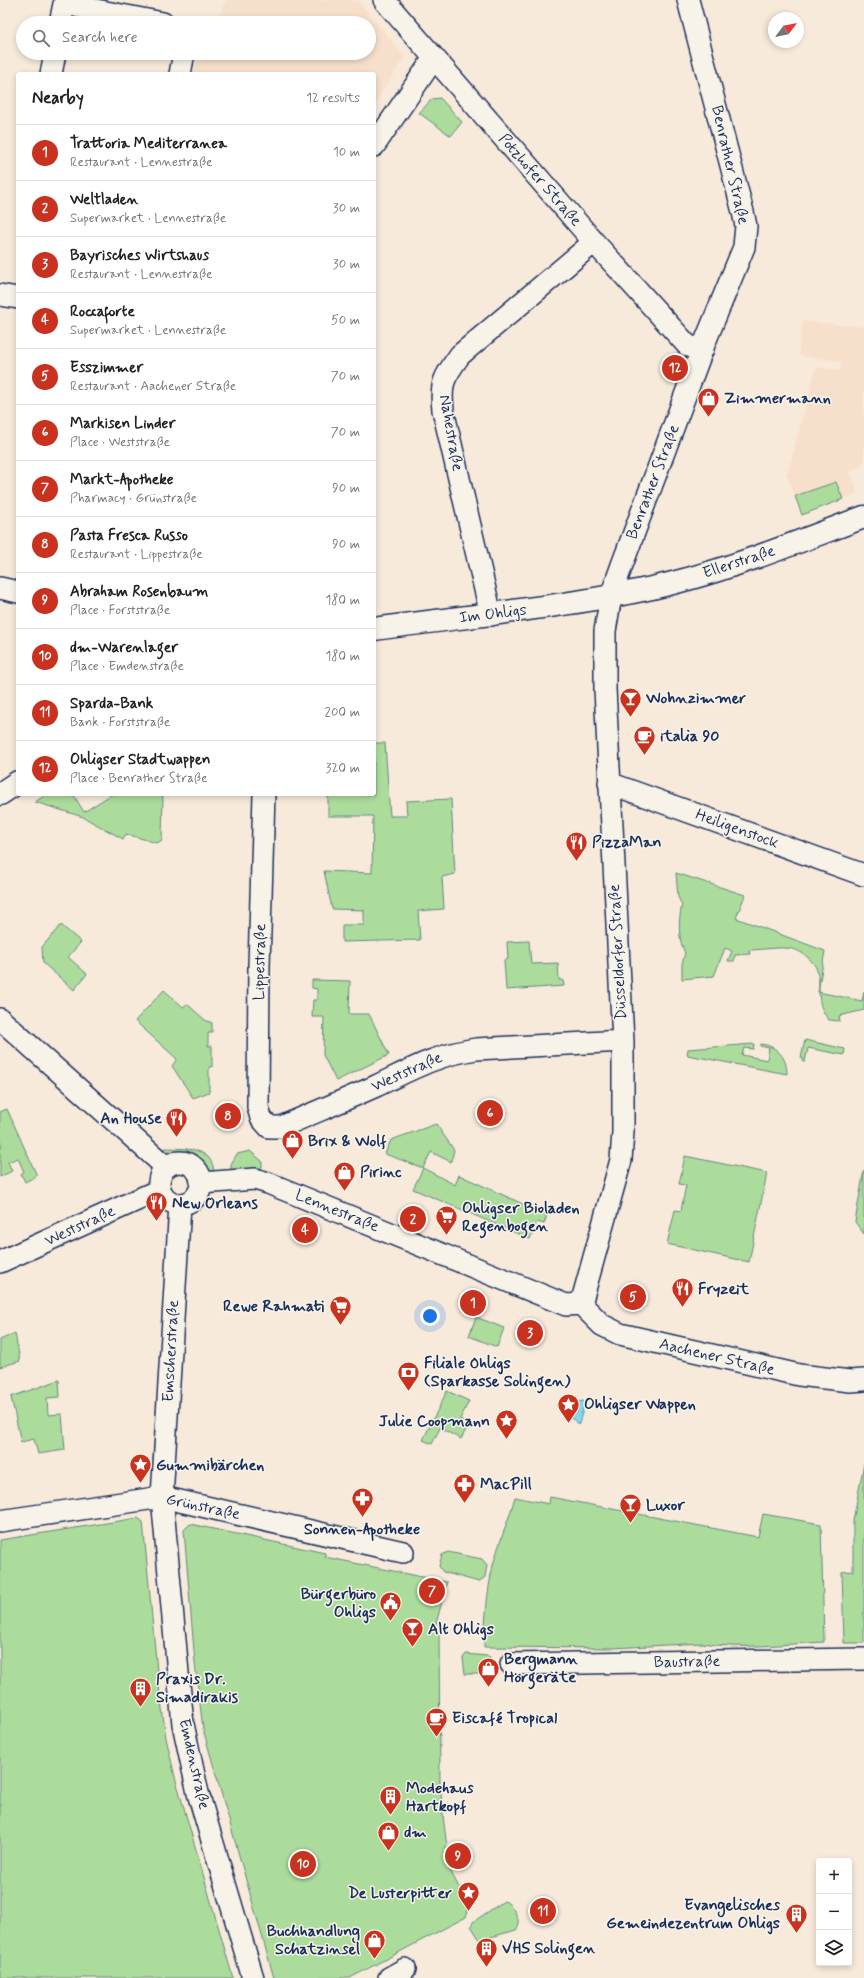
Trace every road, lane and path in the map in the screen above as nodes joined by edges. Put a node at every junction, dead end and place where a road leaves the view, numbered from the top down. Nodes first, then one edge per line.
1 (384, 0) edge
2 (688, 0) edge
3 (61, 16) edge
4 (127, 16) edge
5 (434, 58) junction
6 (54, 60) edge
7 (183, 60) edge
8 (51, 72) edge
9 (180, 72) edge
10 (376, 143) edge
11 (594, 242) junction
12 (0, 295) edge
13 (16, 298) edge
14 (703, 349) junction
15 (864, 517) edge
16 (0, 588) edge
17 (16, 592) edge
18 (611, 596) junction
19 (491, 615) junction
20 (376, 629) edge
21 (16, 783) edge
22 (610, 783) junction
23 (0, 794) edge
24 (264, 796) edge
25 (864, 875) edge
26 (0, 1019) edge
27 (623, 1041) junction
28 (269, 1127) joint
29 (166, 1167) junction
30 (202, 1183) junction
31 (159, 1190) junction
32 (180, 1205) junction
33 (0, 1262) edge
34 (581, 1304) junction
35 (864, 1380) edge
36 (162, 1497) junction
37 (0, 1522) edge
38 (403, 1552) dead end
39 (864, 1659) edge
40 (511, 1664) dead end
41 (253, 1978) edge

1 - 5 street, Potzhofer Straße
2 - 14 street, Benrather Straße
3 - 4 street
5 - 10 street
5 - 11 street, Potzhofer Straße
6 - 8 street
7 - 9 street
11 - 14 street, Potzhofer Straße
11 - 19 street, Nahestraße
12 - 13 street
14 - 18 street, Benrather Straße
15 - 18 main road, Ellerstraße
16 - 17 street
18 - 19 main road, Im Ohligs
18 - 22 street, Düsseldorfer Straße
19 - 20 main road, Im Ohligs
21 - 23 main road
22 - 25 street, Heiligenstock
22 - 27 street, Düsseldorfer Straße
24 - 28 street, Lippestraße
26 - 29 street
27 - 28 street, Weststraße
27 - 34 street, Düsseldorfer Straße
29 - 30 street
29 - 31 street
30 - 32 street
30 - 34 street, Lennestraße
31 - 32 street
31 - 33 street, Weststraße
32 - 36 street, Emscherstraße
34 - 35 street, Aachener Straße
36 - 37 street, Grünstraße
36 - 38 street, Grünstraße
36 - 41 street, Emdenstraße
39 - 40 street, Baustraße

